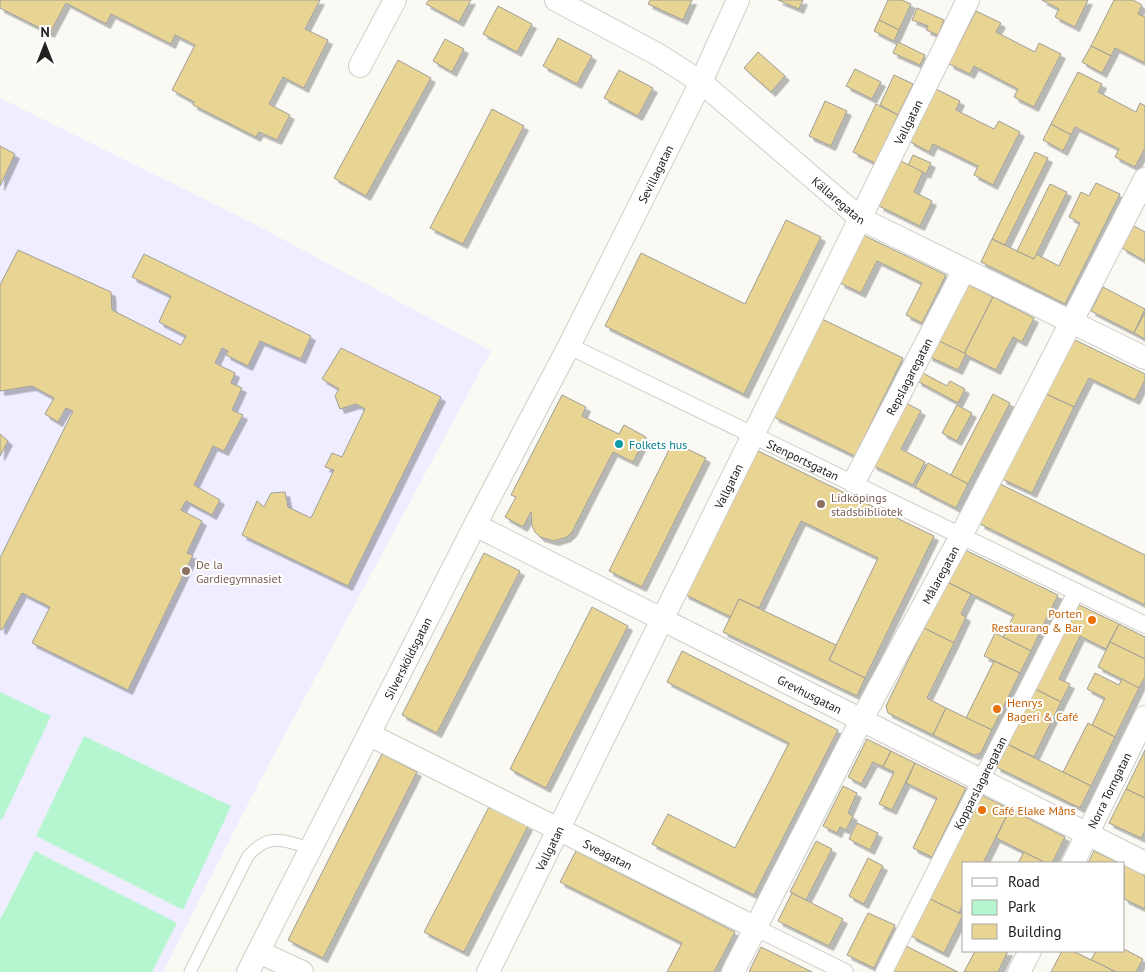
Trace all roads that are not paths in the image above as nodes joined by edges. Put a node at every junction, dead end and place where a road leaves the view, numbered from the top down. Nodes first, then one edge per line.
1 (395, 0) edge
2 (556, 0) edge
3 (738, 0) edge
4 (968, 0) edge
5 (360, 66) dead end
6 (701, 82) junction
7 (1145, 178) edge
8 (860, 219) junction
9 (964, 270) junction
10 (1071, 322) junction
11 (570, 346) junction
12 (1145, 358) edge
13 (754, 433) junction
14 (854, 482) junction
15 (475, 526) junction
16 (961, 536) junction
17 (1076, 592) junction
18 (661, 621) junction
19 (1145, 625) edge
20 (1145, 717) edge
21 (862, 719) junction
22 (370, 735) junction
23 (981, 779) junction
24 (560, 830) junction
25 (1088, 835) junction
26 (311, 849) junction
27 (1074, 862) edge
28 (1145, 863) edge
29 (756, 928) junction
30 (259, 952) junction
31 (1029, 952) edge
32 (190, 972) edge
33 (248, 972) edge
34 (302, 972) edge
35 (488, 972) edge
36 (733, 972) edge
37 (845, 972) edge
38 (884, 972) edge
39 (1019, 972) edge

1 - 5 street
2 - 6 street, Källaregatan
3 - 6 street, Sevillagatan
4 - 8 street, Vallgatan
6 - 8 street, Källaregatan
6 - 11 street, Sevillagatan
7 - 10 street, Målaregatan
8 - 9 street, Källaregatan
8 - 13 street, Vallgatan
9 - 10 street, Källaregatan
9 - 14 street, Repslagaregatan
10 - 12 street, Källaregatan
10 - 16 street, Målaregatan
11 - 13 street, Stenportsgatan
11 - 15 street, Silversköldsgatan
13 - 14 street, Stenportsgatan
13 - 18 street, Vallgatan
14 - 16 street, Stenportsgatan
15 - 18 street, Grevhusgatan
15 - 22 street, Silversköldsgatan
16 - 17 street, Stenportsgatan
16 - 21 street, Målaregatan
17 - 19 street, Stenportsgatan
17 - 23 street, Kopparslagaregatan
18 - 21 street, Grevhusgatan
18 - 24 street, Vallgatan
20 - 25 street, Norra Torngatan
21 - 23 street, Grevhusgatan
21 - 29 street, Målaregatan
22 - 24 street, Sveagatan
22 - 26 street, Silversköldsgatan
23 - 25 street, Grevhusgatan
23 - 38 street, Kopparslagaregatan
24 - 29 street, Sveagatan
24 - 35 street, Vallgatan
25 - 27 street, Norra Torngatan
25 - 28 street, Grevhusgatan
26 - 30 street, Silversköldsgatan
26 - 32 lane
29 - 36 street, Målaregatan
29 - 37 street, Sveagatan
30 - 33 street, Silversköldsgatan
30 - 34 street
31 - 39 street

